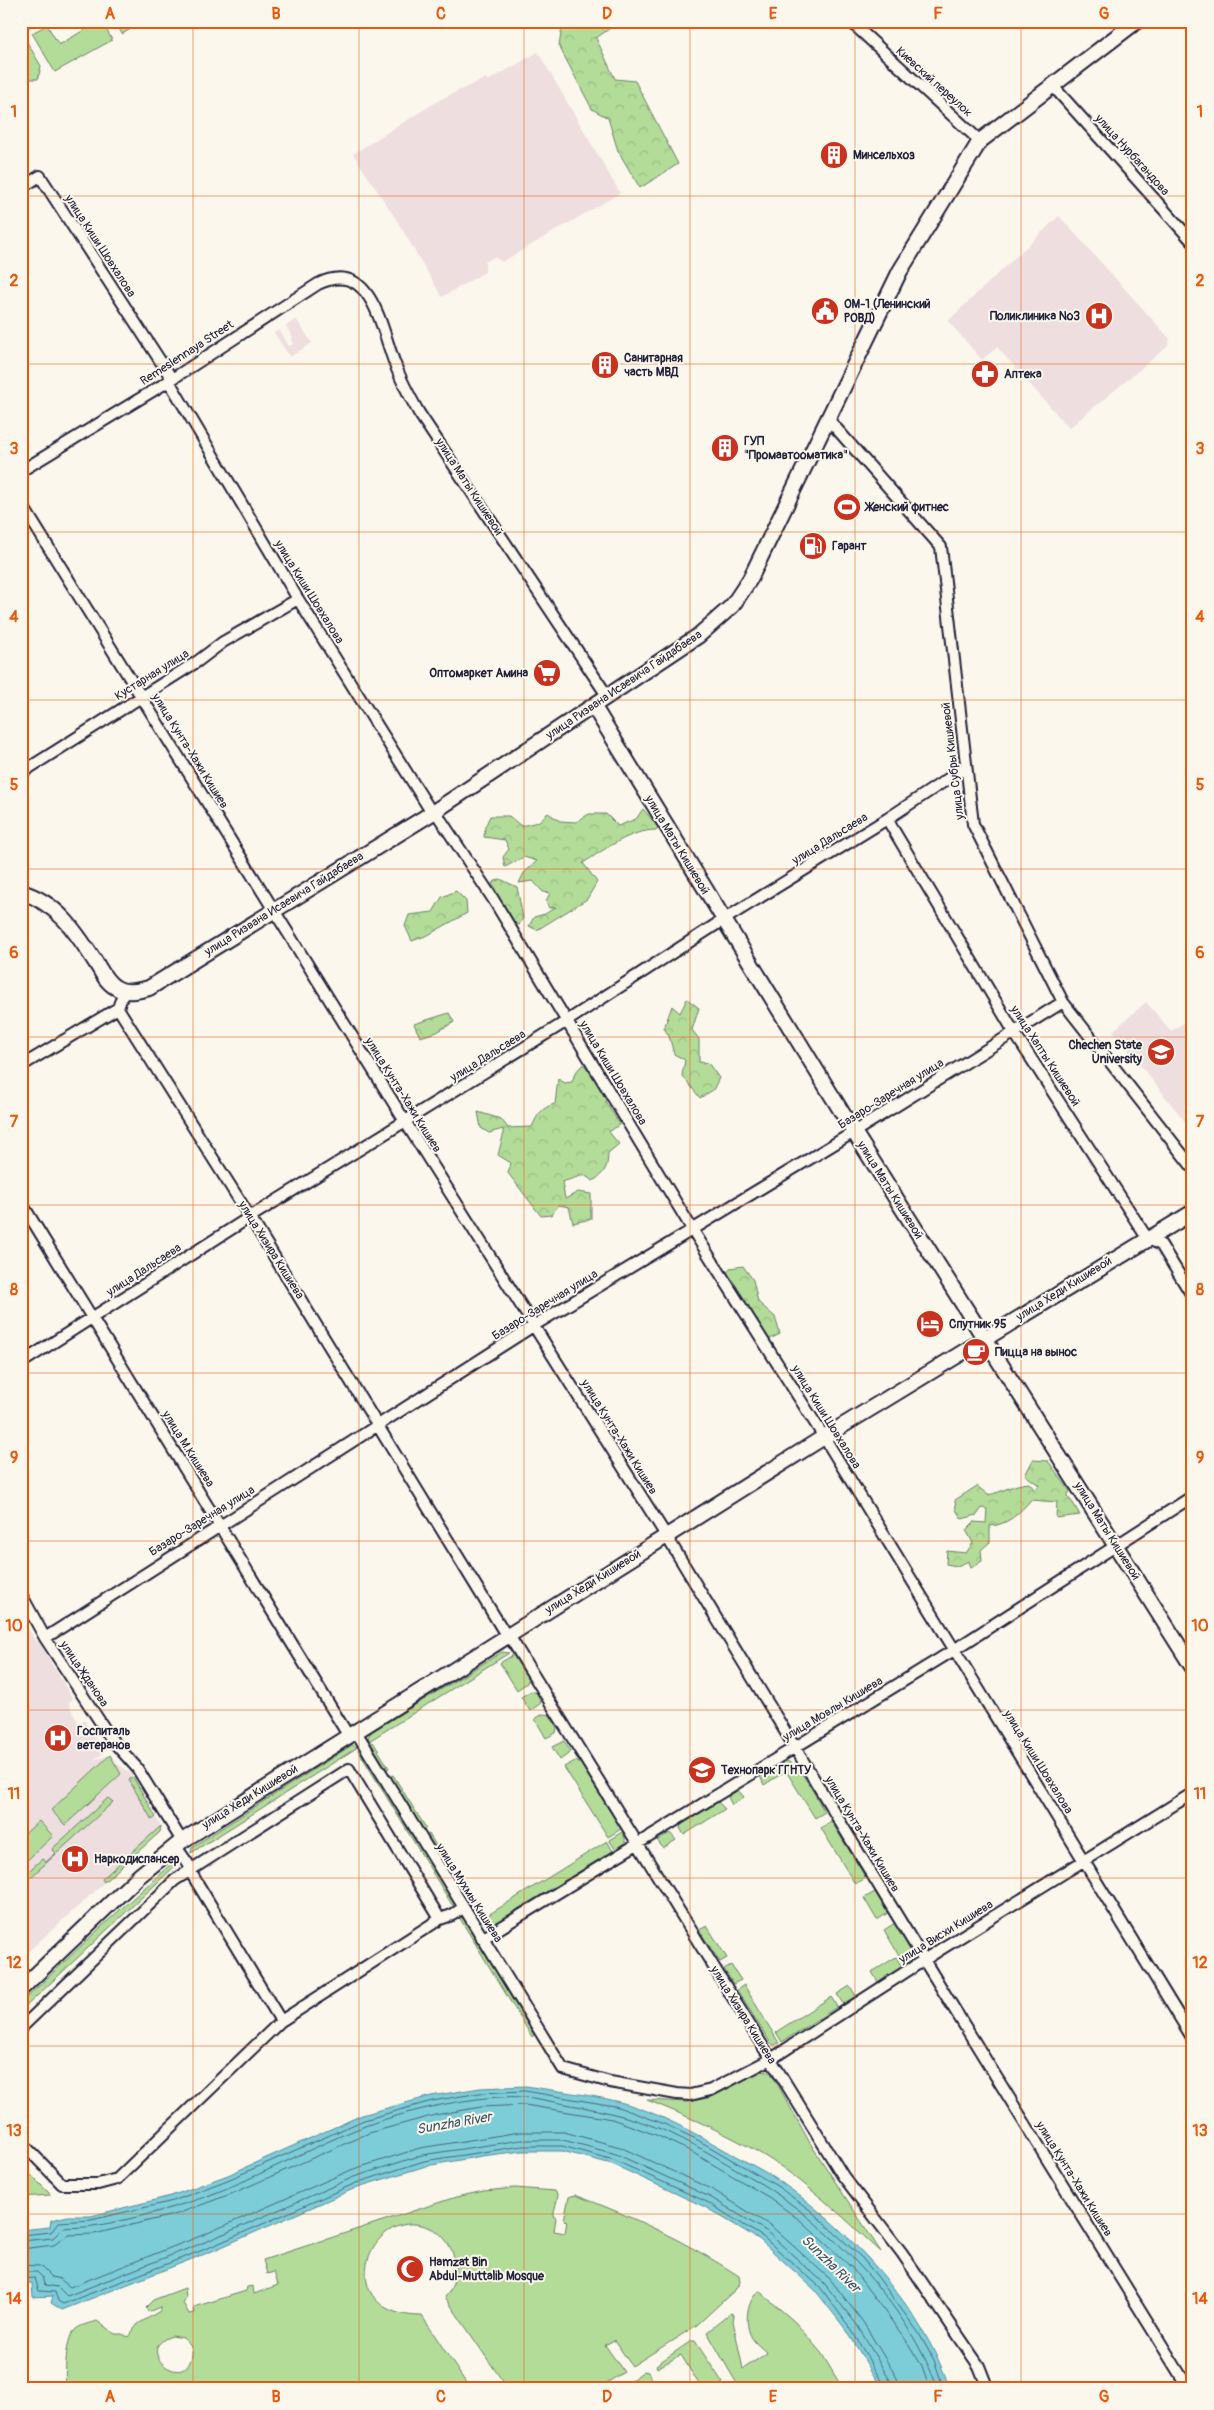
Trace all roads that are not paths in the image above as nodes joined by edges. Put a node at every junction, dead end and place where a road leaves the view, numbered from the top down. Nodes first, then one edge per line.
1 (850, 21) edge
2 (1137, 21) edge
3 (1052, 85) junction
4 (980, 141) junction
5 (21, 188) edge
6 (1193, 242) edge
7 (367, 293) joint
8 (171, 380) junction
9 (828, 419) junction
10 (21, 471) edge
11 (21, 503) edge
12 (298, 598) junction
13 (141, 697) junction
14 (608, 697) junction
15 (594, 707) junction
16 (966, 767) junction
17 (21, 773) edge
18 (433, 812) junction
19 (887, 819) junction
20 (21, 892) edge
21 (274, 910) junction
22 (723, 920) junction
23 (124, 991) junction
24 (1063, 1002) junction
25 (118, 1008) junction
26 (567, 1021) junction
27 (1014, 1032) junction
28 (21, 1066) edge
29 (406, 1123) junction
30 (854, 1132) junction
31 (1193, 1168) edge
32 (21, 1202) edge
33 (1193, 1212) edge
34 (250, 1217) junction
35 (692, 1229) junction
36 (1147, 1238) junction
37 (1193, 1297) edge
38 (93, 1319) junction
39 (534, 1326) junction
40 (985, 1337) junction
41 (21, 1363) edge
42 (379, 1425) junction
43 (824, 1437) junction
44 (1193, 1496) edge
45 (220, 1525) junction
46 (667, 1537) junction
47 (1116, 1545) junction
48 (21, 1594) edge
49 (507, 1635) junction
50 (45, 1638) junction
51 (954, 1650) junction
52 (1193, 1668) edge
53 (352, 1733) junction
54 (795, 1747) junction
55 (1193, 1793) edge
56 (178, 1843) junction
57 (637, 1844) junction
58 (1084, 1861) junction
59 (190, 1870) junction
60 (463, 1908) junction
61 (440, 1919) junction
62 (482, 1939) junction
63 (924, 1960) junction
64 (21, 1989) edge
65 (281, 2021) junction
66 (21, 2028) edge
67 (1193, 2039) edge
68 (771, 2059) junction
69 (563, 2068) joint
70 (21, 2142) edge
71 (988, 2389) edge
72 (1189, 2389) edge

1 - 4 street, Киевский переулок
2 - 3 street, улица Ризвана Исаевича Гайдабаева
3 - 4 street, улица Ризвана Исаевича Гайдабаева
3 - 6 street, улица Нурбагандова
4 - 9 street, улица Ризвана Исаевича Гайдабаева
5 - 8 street, улица Киши Шовхалова
7 - 8 street, Remeslennaya Street
7 - 14 street, улица Маты Кишиевой
8 - 10 street, Remeslennaya Street
8 - 12 street, улица Киши Шовхалова
9 - 14 street, улица Ризвана Исаевича Гайдабаева
9 - 16 street, улица Субры Кишиевой
11 - 13 street, улица Кунта-Хажи Кишиев
12 - 13 street, Кустарная улица
12 - 18 street, улица Киши Шовхалова
13 - 17 street, Кустарная улица
13 - 21 street, улица Кунта-Хажи Кишиев
14 - 15 street, улица Ризвана Исаевича Гайдабаева
15 - 18 street, улица Ризвана Исаевича Гайдабаева
15 - 22 street, улица Маты Кишиевой
16 - 19 street, улица Дальсаева
16 - 24 street, улица Субры Кишиевой
18 - 21 street, улица Ризвана Исаевича Гайдабаева
18 - 26 street, улица Киши Шовхалова
19 - 22 street, улица Дальсаева
19 - 27 street, улица Хапты Кишиевой
20 - 23 street
21 - 23 street, улица Ризвана Исаевича Гайдабаева
21 - 29 street, улица Кунта-Хажи Кишиев
22 - 26 street, улица Дальсаева
22 - 30 street, улица Маты Кишиевой
23 - 25 street
24 - 27 street, Базаро-Заречная улица
24 - 31 street, улица Субры Кишиевой
25 - 28 street
25 - 34 street, улица Хизира Кишиева
26 - 29 street, улица Дальсаева
26 - 35 street, улица Киши Шовхалова
27 - 30 street, Базаро-Заречная улица
27 - 36 street, улица Хапты Кишиевой
29 - 34 street, улица Дальсаева
29 - 39 street, улица Кунта-Хажи Кишиев
30 - 35 street, Базаро-Заречная улица
30 - 40 street, улица Маты Кишиевой
32 - 38 street, улица М.Кишиева
33 - 36 street, улица Хеди Кишиевой
34 - 38 street, улица Дальсаева
34 - 42 street, улица Хизира Кишиева
35 - 39 street, Базаро-Заречная улица
35 - 43 street, улица Киши Шовхалова
36 - 37 street, улица Хапты Кишиевой
36 - 40 street, улица Хеди Кишиевой
38 - 41 street, улица Дальсаева
38 - 45 street, улица М.Кишиева
39 - 42 street, Базаро-Заречная улица
39 - 46 street, улица Кунта-Хажи Кишиев
40 - 43 street, улица Хеди Кишиевой
40 - 47 street, улица Маты Кишиевой
42 - 45 street, Базаро-Заречная улица
42 - 49 street, улица Хизира Кишиева
43 - 46 street, улица Хеди Кишиевой
43 - 51 street, улица Киши Шовхалова
44 - 47 street, улица Мовлы Кишиева
45 - 50 street, Базаро-Заречная улица
45 - 53 street, улица М.Кишиева
46 - 49 street, улица Хеди Кишиевой
46 - 54 street, улица Кунта-Хажи Кишиев
47 - 51 street, улица Мовлы Кишиева
47 - 52 street, улица Маты Кишиевой
48 - 50 street, улица Жданова
49 - 53 street, улица Хеди Кишиевой
49 - 57 street, улица Хизира Кишиева
50 - 56 street, улица Жданова
51 - 54 street, улица Мовлы Кишиева
51 - 58 street, улица Киши Шовхалова
53 - 56 street, улица Хеди Кишиевой
53 - 60 street, улица Мухмы Кишиева
54 - 57 street, улица Мовлы Кишиева
54 - 63 street, улица Кунта-Хажи Кишиев
55 - 58 street, улица Висхи Кишиева
56 - 59 street, улица Жданова
56 - 64 street, улица Хеди Кишиевой
57 - 62 street, улица Мовлы Кишиева
57 - 68 street, улица Хизира Кишиева
58 - 63 street, улица Висхи Кишиева
58 - 67 street, улица Киши Шовхалова
59 - 61 street
59 - 65 street, улица Жданова
59 - 66 street
60 - 61 street
60 - 62 street, улица Мухмы Кишиева
61 - 65 street
62 - 69 street, улица Мухмы Кишиева
63 - 68 street, улица Висхи Кишиева
63 - 72 street, улица Кунта-Хажи Кишиев
65 - 70 street
68 - 69 street, улица Висхи Кишиева
68 - 71 street, улица Хизира Кишиева

